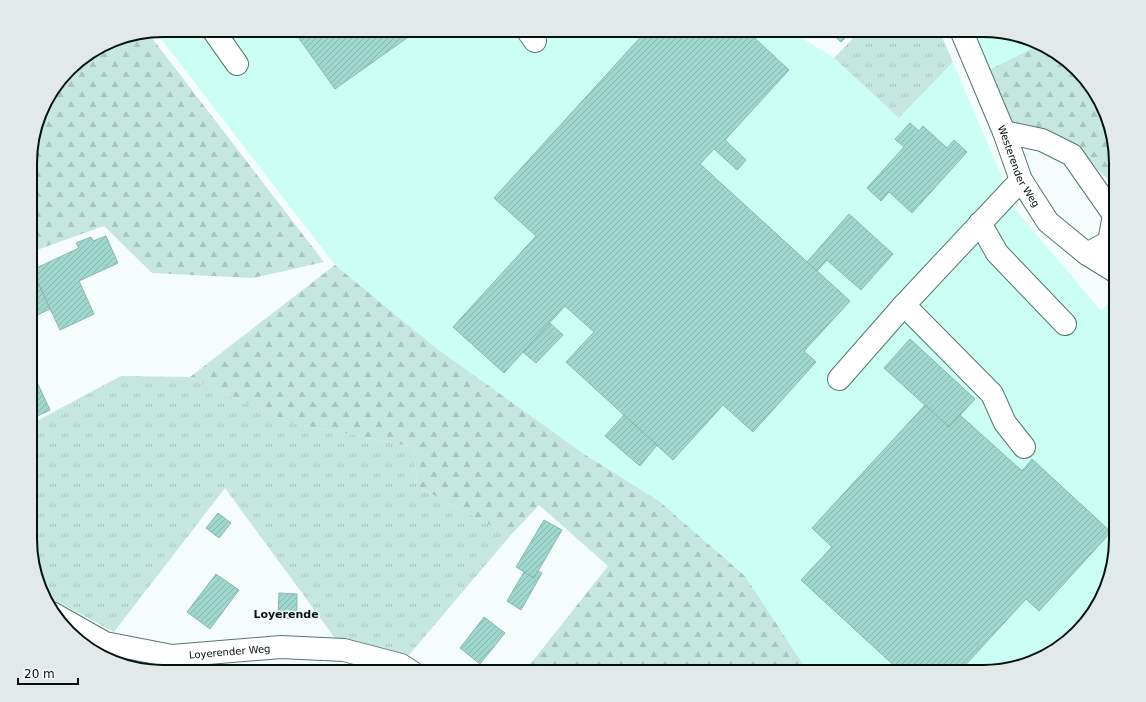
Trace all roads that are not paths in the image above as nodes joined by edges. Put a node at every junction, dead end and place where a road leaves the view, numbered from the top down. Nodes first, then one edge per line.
1 (218, 37) edge
2 (964, 37) edge
3 (237, 64) dead end
4 (1004, 132) junction
5 (1021, 180) junction
6 (1109, 208) edge
7 (980, 223) junction
8 (1109, 242) edge
9 (1087, 254) junction
10 (1109, 268) edge
11 (904, 305) junction
12 (1065, 324) dead end
13 (839, 379) dead end
14 (1024, 447) dead end
15 (68, 622) edge
16 (400, 665) edge

1 - 3 street
2 - 4 street, Westerender Weg
4 - 5 street, Westerender Weg
4 - 6 street
5 - 7 street
5 - 9 street, Westerender Weg
7 - 11 street
7 - 12 street
8 - 9 street
9 - 10 street, Westerender Weg
11 - 13 street
11 - 14 street
15 - 16 street, Loyerender Weg

